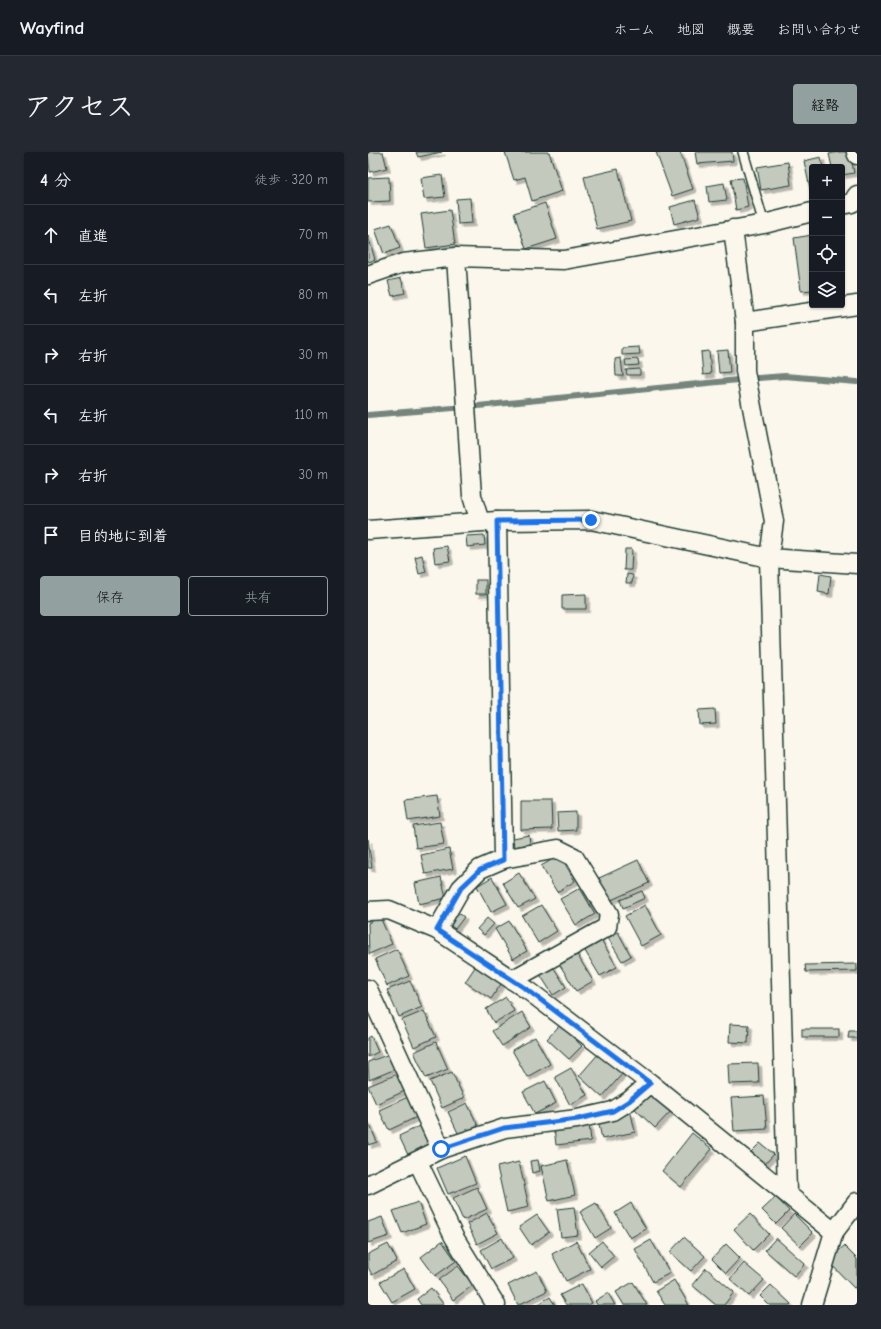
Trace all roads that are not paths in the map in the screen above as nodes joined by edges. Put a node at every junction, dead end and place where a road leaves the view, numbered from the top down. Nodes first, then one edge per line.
1 (743, 152) edge
2 (856, 152) edge
3 (857, 155) edge
4 (857, 196) edge
5 (845, 204) edge
6 (809, 213) edge
7 (764, 224) junction
8 (733, 229) junction
9 (456, 257) junction
10 (368, 275) edge
11 (857, 305) edge
12 (745, 322) junction
13 (488, 522) junction
14 (368, 530) edge
15 (769, 558) junction
16 (857, 564) edge
17 (503, 860) junction
18 (368, 911) edge
19 (437, 930) junction
20 (512, 980) junction
21 (368, 989) edge
22 (650, 1083) junction
23 (441, 1149) junction
24 (418, 1162) junction
25 (368, 1185) edge
26 (787, 1192) junction
27 (857, 1202) edge
28 (834, 1232) junction
29 (496, 1305) edge
30 (812, 1305) edge

1 - 7 lane
2 - 3 street
4 - 5 street
6 - 7 street
7 - 8 street
8 - 9 street
8 - 12 street
9 - 10 street
9 - 13 street
11 - 12 street
12 - 15 street
13 - 14 street
13 - 15 street
13 - 17 street
15 - 16 street
15 - 26 street
17 - 19 street
17 - 20 street
18 - 19 street
19 - 20 street
20 - 22 street
21 - 23 street
22 - 23 street
22 - 26 street
23 - 24 street
24 - 25 street
24 - 29 street
26 - 28 street
27 - 28 street
28 - 30 street

